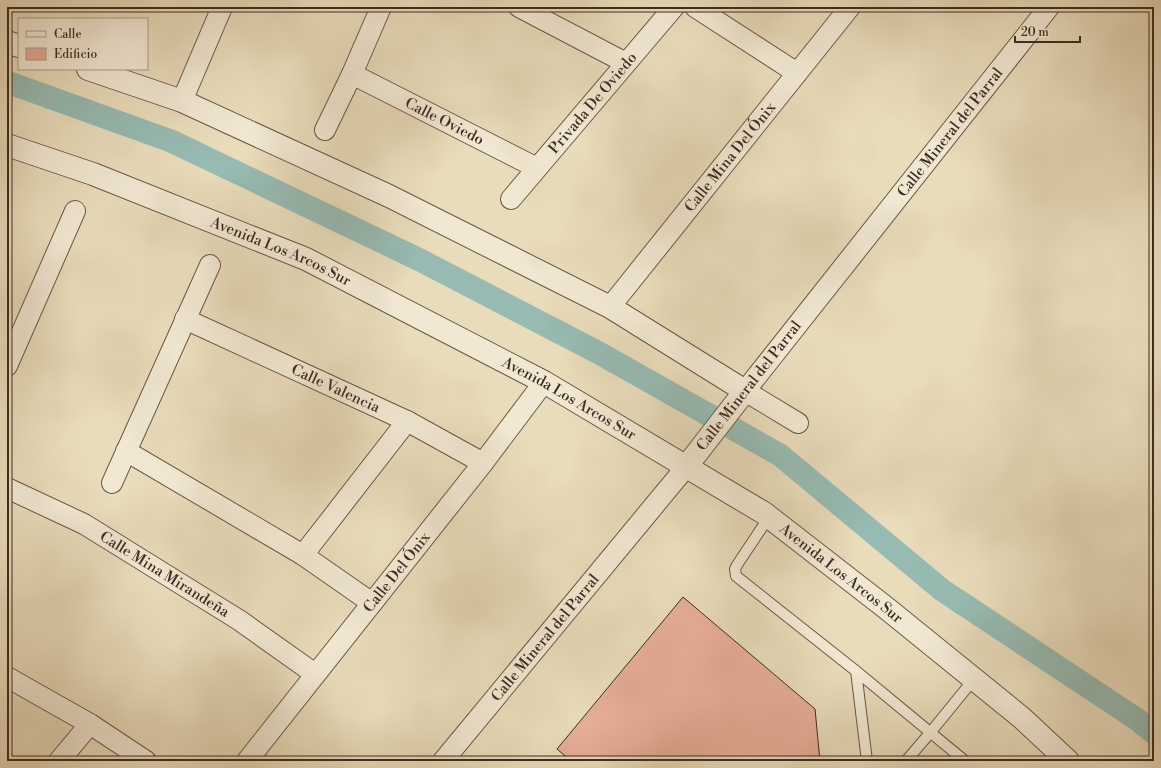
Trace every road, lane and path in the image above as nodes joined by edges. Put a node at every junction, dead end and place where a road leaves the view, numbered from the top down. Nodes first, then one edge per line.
1 (222, 7) edge
2 (381, 7) edge
3 (519, 7) edge
4 (674, 7) edge
5 (696, 7) edge
6 (850, 7) edge
7 (1050, 7) edge
8 (7, 42) edge
9 (18, 46) edge
10 (626, 63) junction
11 (91, 70) edge
12 (797, 73) junction
13 (352, 74) junction
14 (182, 101) junction
15 (325, 130) dead end
16 (7, 145) edge
17 (537, 168) junction
18 (511, 199) dead end
19 (75, 211) dead end
20 (210, 265) dead end
21 (610, 308) junction
22 (185, 319) junction
23 (7, 366) edge
24 (544, 382) junction
25 (745, 391) junction
26 (407, 421) junction
27 (798, 423) dead end
28 (126, 451) junction
29 (483, 463) junction
30 (686, 467) junction
31 (112, 482) dead end
32 (7, 488) edge
33 (769, 517) junction
34 (303, 555) junction
35 (372, 603) junction
36 (856, 671) junction
37 (315, 674) junction
38 (7, 677) edge
39 (974, 679) junction
40 (90, 724) junction
41 (930, 733) junction
42 (59, 761) edge
43 (146, 761) edge
44 (247, 761) edge
45 (443, 761) edge
46 (868, 761) edge
47 (906, 761) edge
48 (964, 761) edge
49 (1068, 761) edge

1 - 14 street
2 - 13 street
3 - 10 street
4 - 10 street, Privada De Oviedo
5 - 12 street
6 - 12 street, Calle Mina Del Ónix
7 - 25 street, Calle Mineral del Parral
8 - 9 street
10 - 17 street, Privada De Oviedo
11 - 14 street
12 - 21 street, Calle Mina Del Ónix
13 - 15 street
13 - 17 street, Calle Oviedo
14 - 21 street
16 - 24 street, Avenida Los Arcos Sur
17 - 18 street, Privada De Oviedo
19 - 23 street
20 - 22 street
21 - 25 street
22 - 26 street, Calle Valencia
22 - 28 street
24 - 29 street, Calle Del Ónix
24 - 30 street, Avenida Los Arcos Sur
25 - 27 street
25 - 30 street, Calle Mineral del Parral
26 - 29 street, Calle Valencia
26 - 34 street
28 - 31 street
28 - 34 street
29 - 35 street, Calle Del Ónix
30 - 33 street, Avenida Los Arcos Sur
30 - 45 street, Calle Mineral del Parral
32 - 37 street, Calle Mina Mirandeña
33 - 36 lane
33 - 39 street, Avenida Los Arcos Sur
34 - 35 street
35 - 37 street, Calle Del Ónix
36 - 41 lane
36 - 46 lane
37 - 44 street, Calle Del Ónix
38 - 40 street
39 - 41 lane
39 - 49 street, Avenida Los Arcos Sur
40 - 42 street
40 - 43 street
41 - 47 lane
41 - 48 lane

